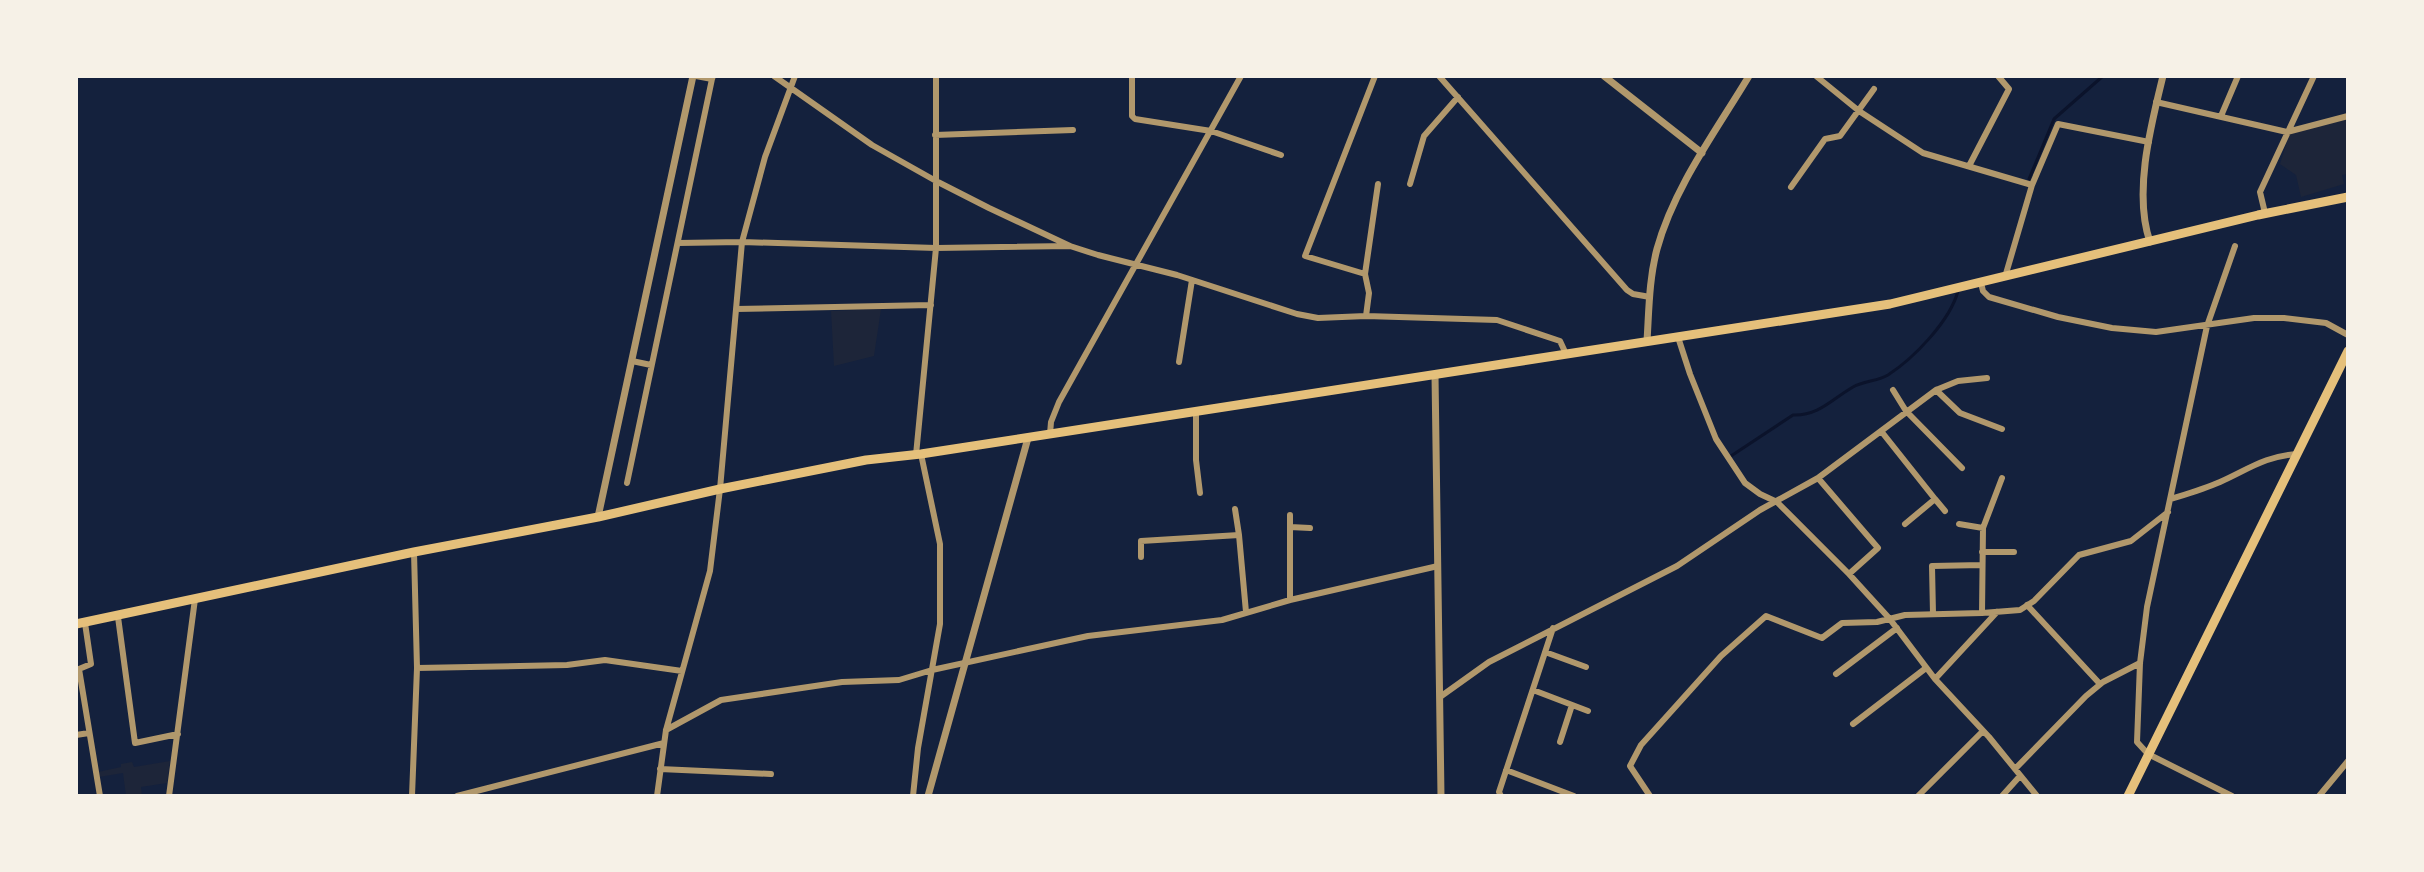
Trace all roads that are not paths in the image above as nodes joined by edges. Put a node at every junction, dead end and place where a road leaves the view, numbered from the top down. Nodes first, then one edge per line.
1 (694, 76) edge
2 (774, 76) edge
3 (795, 76) edge
4 (936, 76) edge
5 (1132, 76) edge
6 (1241, 76) edge
7 (1375, 76) edge
8 (1439, 76) edge
9 (1604, 76) edge
10 (1749, 76) edge
11 (1816, 76) edge
12 (1998, 76) edge
13 (2163, 76) edge
14 (2238, 76) edge
15 (2314, 76) edge
16 (712, 78) edge
17 (790, 88) junction
18 (1874, 89) dead end
19 (1458, 97) junction
20 (2156, 102) junction
21 (1859, 111) junction
22 (2221, 116) junction
23 (2348, 116) edge
24 (1073, 130) dead end
25 (1211, 131) junction
26 (2287, 132) junction
27 (935, 135) junction
28 (2149, 142) junction
29 (1702, 153) junction
30 (1281, 155) dead end
31 (1969, 166) junction
32 (936, 181) junction
33 (1378, 184) dead end
34 (1410, 184) dead end
35 (2032, 185) junction
36 (1791, 187) dead end
37 (2348, 197) edge
38 (2265, 213) junction
39 (742, 242) junction
40 (2150, 242) junction
41 (678, 243) junction
42 (1070, 246) junction
43 (2235, 246) dead end
44 (936, 248) junction
45 (1136, 266) junction
46 (1365, 274) junction
47 (2005, 277) junction
48 (1192, 280) junction
49 (1981, 283) junction
50 (1650, 297) junction
51 (931, 305) junction
52 (736, 309) junction
53 (1366, 316) junction
54 (2207, 326) junction
55 (2348, 335) edge
56 (1678, 336) junction
57 (1647, 341) junction
58 (2348, 351) edge
59 (1566, 354) junction
60 (632, 361) junction
61 (1179, 362) dead end
62 (651, 365) junction
63 (1435, 375) junction
64 (1987, 378) dead end
65 (1893, 390) dead end
66 (1936, 390) junction
67 (1196, 411) junction
68 (1906, 411) junction
69 (2002, 429) dead end
70 (1881, 431) junction
71 (1050, 434) junction
72 (1028, 438) junction
73 (2298, 454) junction
74 (919, 455) junction
75 (1962, 468) dead end
76 (1818, 478) junction
77 (2002, 478) dead end
78 (627, 483) dead end
79 (720, 489) junction
80 (1200, 493) dead end
81 (1935, 499) junction
82 (2171, 499) junction
83 (1777, 502) junction
84 (1235, 509) dead end
85 (1945, 511) dead end
86 (2168, 512) junction
87 (1290, 515) dead end
88 (598, 517) junction
89 (1905, 524) dead end
90 (1959, 524) dead end
91 (1290, 527) junction
92 (1310, 528) dead end
93 (1983, 528) junction
94 (1239, 535) junction
95 (414, 552) junction
96 (1982, 552) junction
97 (2014, 552) dead end
98 (1141, 557) dead end
99 (1982, 565) junction
100 (1438, 566) junction
101 (1849, 574) junction
102 (195, 599) junction
103 (1290, 600) junction
104 (2027, 605) junction
105 (1246, 612) junction
106 (1997, 612) junction
107 (1982, 613) junction
108 (1933, 614) junction
109 (118, 617) junction
110 (1889, 618) junction
111 (80, 624) edge
112 (1553, 628) junction
113 (1897, 628) junction
114 (1545, 652) junction
115 (966, 663) junction
116 (2140, 663) junction
117 (1586, 667) dead end
118 (417, 668) junction
119 (1926, 668) junction
120 (932, 670) junction
121 (682, 671) junction
122 (1836, 674) dead end
123 (1935, 679) junction
124 (2100, 684) junction
125 (1533, 690) junction
126 (1440, 697) junction
127 (1572, 705) junction
128 (1588, 711) dead end
129 (1853, 724) dead end
130 (666, 730) junction
131 (1983, 731) junction
132 (89, 733) junction
133 (178, 734) junction
134 (76, 735) edge
135 (1560, 742) dead end
136 (664, 743) junction
137 (2148, 754) junction
138 (2348, 761) edge
139 (660, 769) junction
140 (2015, 769) junction
141 (1506, 770) junction
142 (771, 774) dead end
143 (2020, 776) junction
144 (100, 796) edge
145 (169, 796) edge
146 (412, 796) edge
147 (457, 796) edge
148 (657, 796) edge
149 (913, 796) edge
150 (928, 796) edge
151 (1441, 796) edge
152 (1501, 796) edge
153 (1574, 796) edge
154 (1650, 796) edge
155 (1918, 796) edge
156 (2002, 796) edge
157 (2037, 796) edge
158 (2130, 796) edge
159 (2232, 796) edge
160 (2319, 796) edge

1 - 16 street
1 - 60 street
2 - 17 street
3 - 17 street
4 - 27 street
5 - 25 street
6 - 25 street
7 - 46 street
8 - 19 street
9 - 29 street
10 - 29 street
11 - 21 street
12 - 31 street
13 - 20 street
14 - 22 street
15 - 26 street
16 - 41 street
17 - 32 street
17 - 39 street
18 - 21 street
19 - 34 street
19 - 50 street
20 - 22 street
20 - 28 street
21 - 31 street
21 - 36 street
22 - 26 street
23 - 26 street
24 - 27 street
25 - 30 street
25 - 45 street
26 - 38 street
27 - 32 street
28 - 35 street
28 - 40 street
29 - 50 street
31 - 35 street
32 - 42 street
32 - 44 street
33 - 46 street
35 - 47 street
37 - 38 main road
38 - 40 main road
39 - 41 street
39 - 44 street
39 - 52 street
40 - 47 main road
41 - 62 street
42 - 44 street
42 - 45 street
43 - 54 street
44 - 51 street
45 - 48 street
45 - 71 street
46 - 53 street
47 - 49 main road
48 - 53 street
48 - 61 street
49 - 54 street
49 - 56 main road
50 - 57 street
51 - 52 street
51 - 74 street
52 - 79 street
53 - 59 street
54 - 55 street
54 - 82 street
56 - 57 main road
56 - 83 street
57 - 59 main road
58 - 73 main road
59 - 63 main road
60 - 62 street
60 - 88 street
62 - 78 street
63 - 67 main road
63 - 100 street
64 - 66 street
65 - 68 street
66 - 68 street
66 - 69 street
67 - 71 main road
67 - 80 street
68 - 70 street
68 - 75 street
70 - 76 street
70 - 81 street
71 - 72 main road
72 - 74 main road
72 - 115 street
73 - 82 street
73 - 137 main road
74 - 79 main road
74 - 120 street
76 - 83 street
76 - 101 street
77 - 93 street
79 - 88 main road
79 - 121 street
81 - 85 street
81 - 89 street
82 - 86 street
83 - 101 street
83 - 112 street
84 - 94 street
86 - 104 street
86 - 116 street
87 - 91 street
88 - 95 main road
90 - 93 street
91 - 92 street
91 - 103 street
93 - 96 street
94 - 98 street
94 - 105 street
95 - 102 main road
95 - 118 street
96 - 97 street
96 - 99 street
99 - 107 street
99 - 108 street
100 - 103 street
100 - 126 street
101 - 110 street
102 - 109 main road
102 - 133 street
103 - 105 street
104 - 106 street
104 - 124 street
105 - 115 street
106 - 107 street
106 - 123 street
107 - 108 street
108 - 110 street
109 - 111 main road
109 - 133 street
110 - 113 street
110 - 154 street
111 - 132 street
112 - 114 street
112 - 126 street
113 - 119 street
113 - 122 street
114 - 117 street
114 - 125 street
115 - 120 street
115 - 150 street
116 - 124 street
116 - 137 street
118 - 121 street
118 - 146 street
119 - 123 street
119 - 129 street
120 - 130 street
120 - 149 street
121 - 130 street
123 - 131 street
124 - 140 street
125 - 127 street
125 - 141 street
126 - 151 street
127 - 128 street
127 - 135 street
130 - 136 street
131 - 140 street
131 - 155 street
132 - 134 street
132 - 144 street
133 - 145 street
136 - 139 street
136 - 147 street
137 - 158 main road
137 - 159 street
138 - 160 street
139 - 142 street
139 - 148 street
140 - 143 street
141 - 152 street
141 - 153 street
143 - 156 street
143 - 157 street

